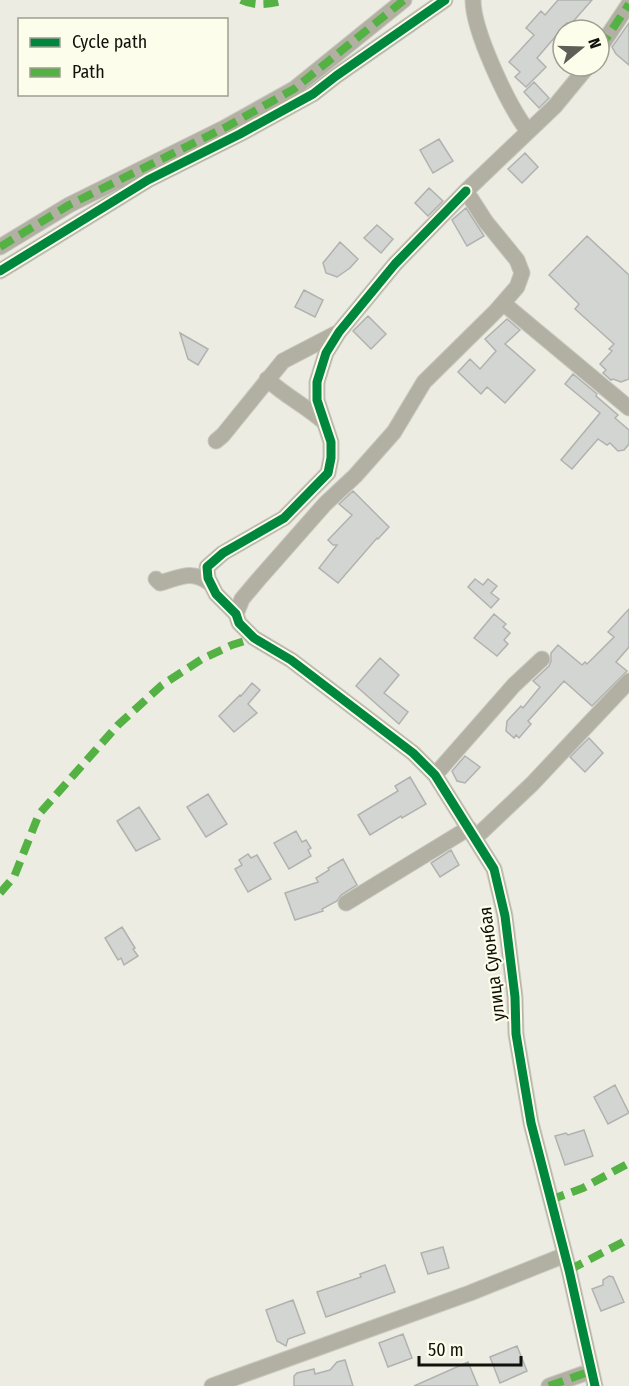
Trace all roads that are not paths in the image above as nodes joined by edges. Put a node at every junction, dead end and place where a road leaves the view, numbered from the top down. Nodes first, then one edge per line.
1 (404, 0) edge
2 (445, 0) edge
3 (473, 0) edge
4 (629, 4) edge
5 (611, 31) edge
6 (578, 78) edge
7 (528, 131) junction
8 (466, 191) junction
9 (0, 247) edge
10 (0, 271) edge
11 (503, 303) junction
12 (339, 332) junction
13 (267, 379) junction
14 (629, 408) edge
15 (325, 423) junction
16 (216, 441) dead end
17 (156, 579) dead end
18 (211, 584) junction
19 (236, 614) junction
20 (542, 658) dead end
21 (629, 681) edge
22 (435, 775) junction
23 (472, 833) junction
24 (346, 903) dead end
25 (565, 1256) junction
26 (591, 1371) junction
27 (212, 1386) edge
28 (549, 1386) edge
29 (595, 1386) edge

1 - 9 street
2 - 10 street
3 - 7 street
4 - 5 street
6 - 7 street
7 - 8 street
8 - 11 street
8 - 12 street
11 - 14 street
11 - 19 street
12 - 13 street
12 - 15 street
13 - 15 street
13 - 16 street
15 - 18 street
17 - 18 street
18 - 19 street
19 - 22 street, улица Суюнбая
20 - 22 street
21 - 23 street
22 - 23 street, улица Суюнбая
23 - 24 street
23 - 25 street, улица Суюнбая
25 - 26 street, улица Суюнбая
25 - 27 street
26 - 28 street
26 - 29 street, улица Суюнбая

